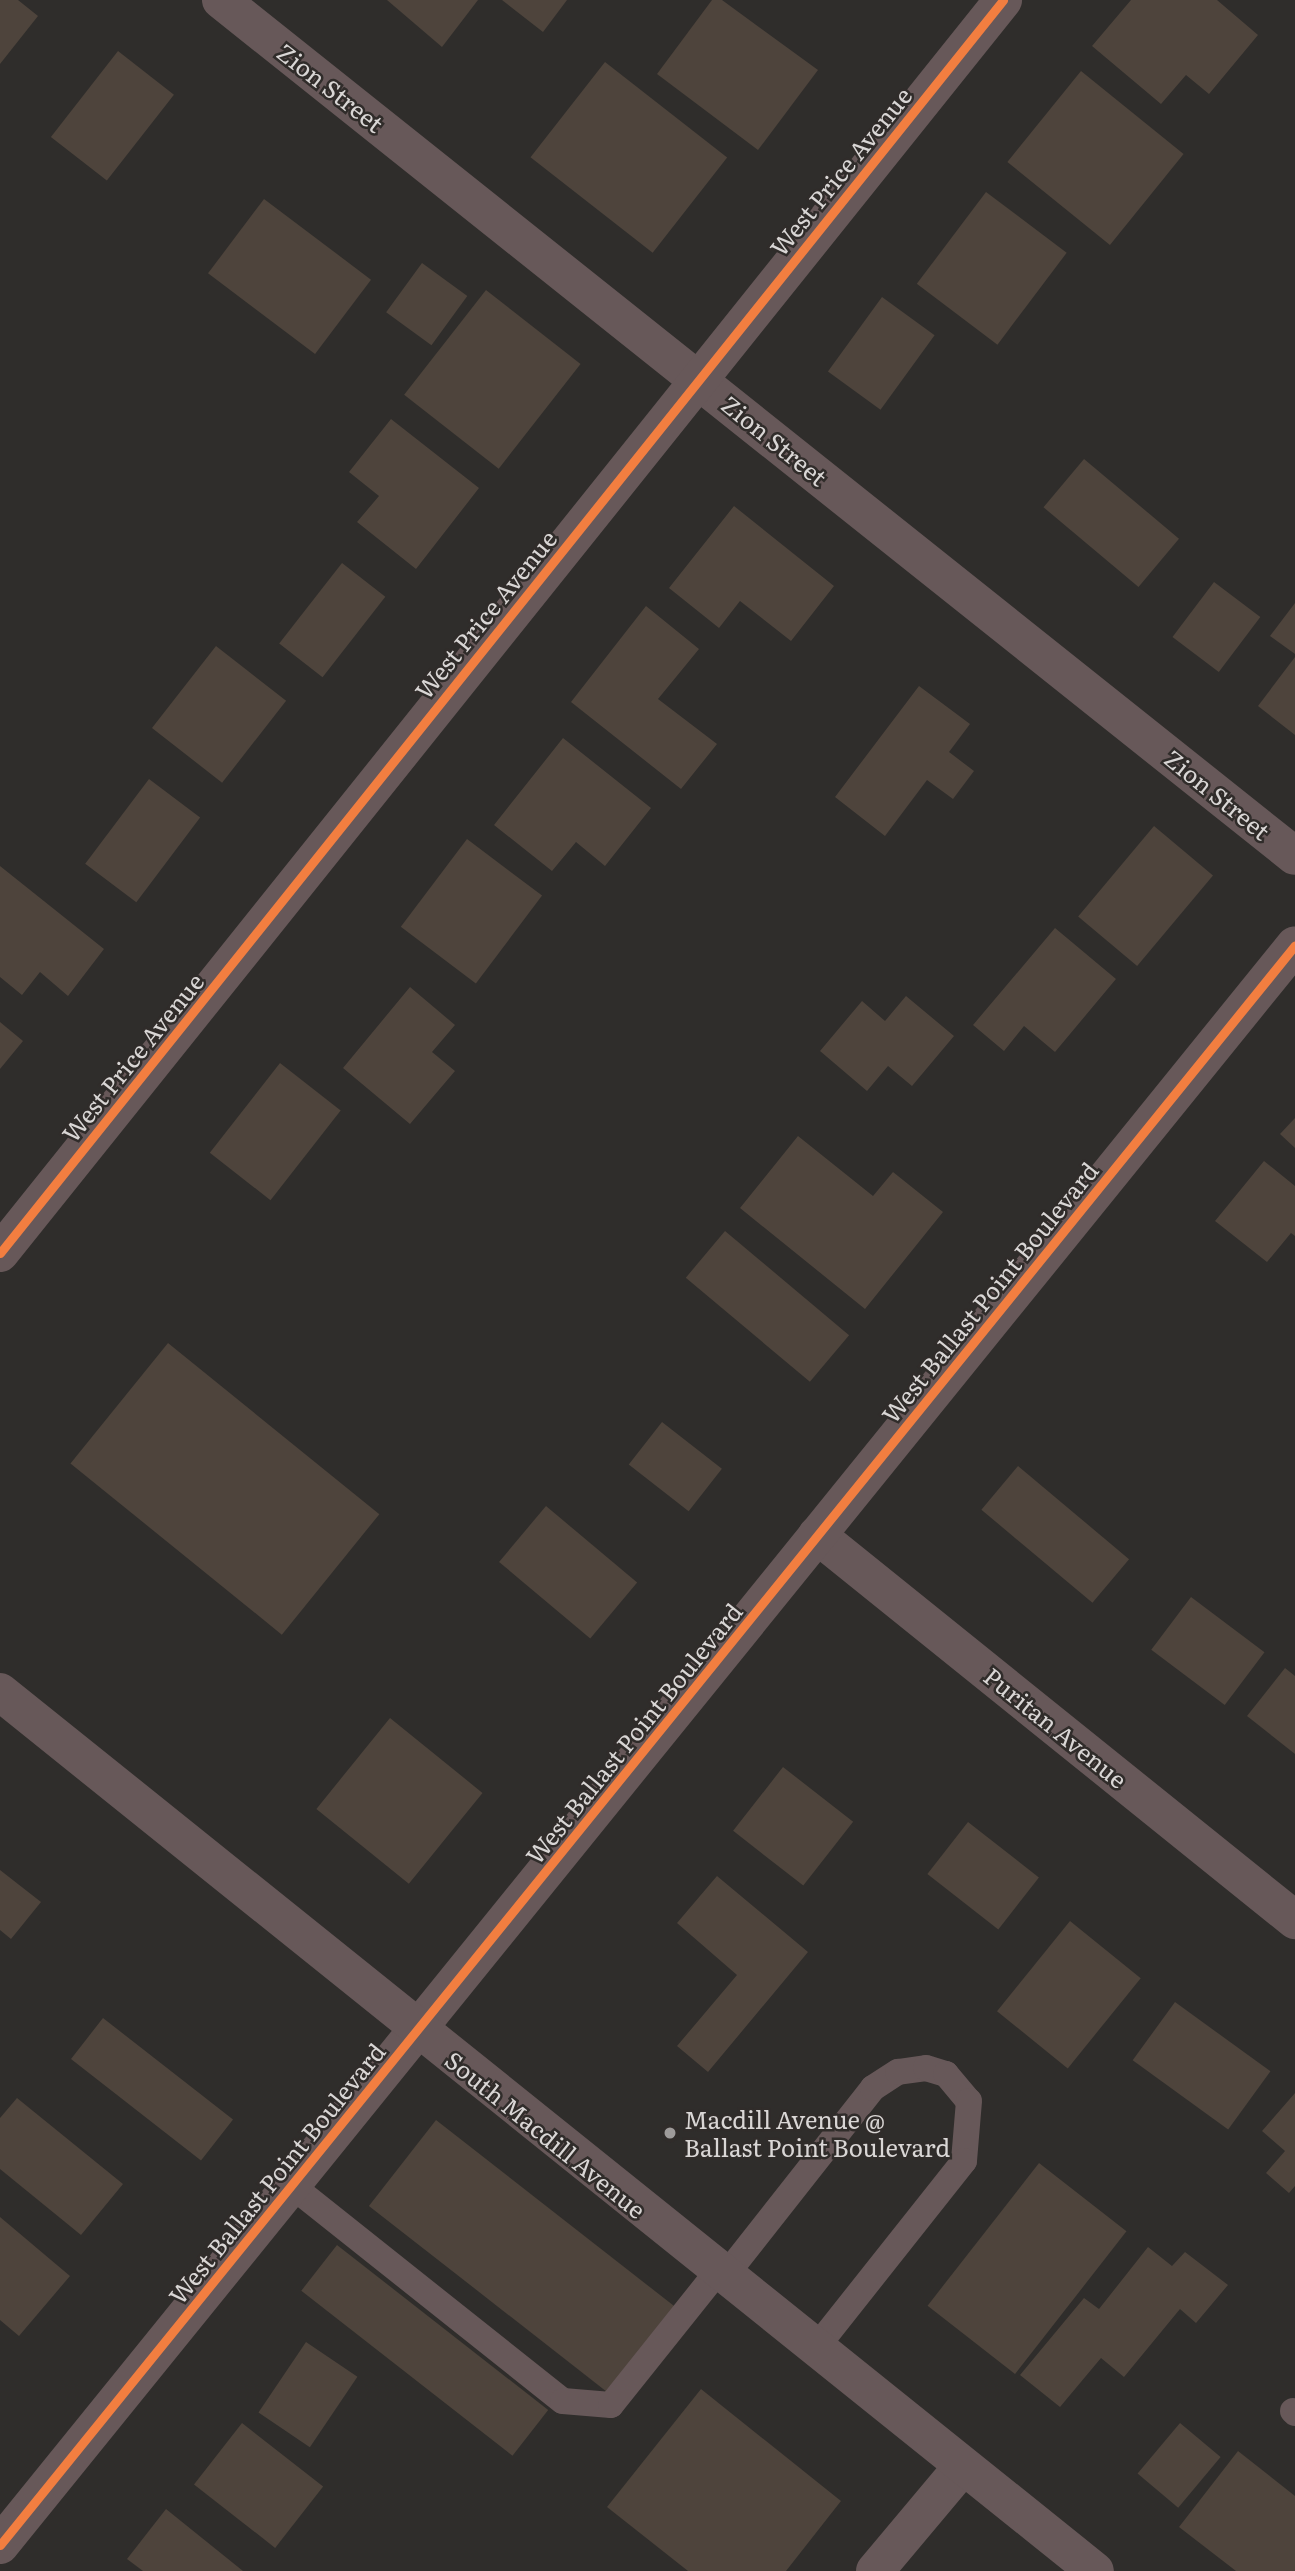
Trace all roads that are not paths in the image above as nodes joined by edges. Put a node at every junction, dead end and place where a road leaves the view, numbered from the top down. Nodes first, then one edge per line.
1 (221, 0) edge
2 (1003, 0) edge
3 (698, 379) junction
4 (1295, 856) edge
5 (1295, 945) edge
6 (0, 1253) edge
7 (817, 1535) junction
8 (0, 1692) edge
9 (1295, 1920) edge
10 (416, 2030) junction
11 (291, 2185) junction
12 (721, 2274) junction
13 (815, 2348) junction
14 (963, 2466) junction
15 (0, 2544) edge
16 (875, 2571) edge
17 (1095, 2571) edge

1 - 3 street, Zion Street
2 - 3 street, West Price Avenue
3 - 4 street, Zion Street
3 - 6 street, West Price Avenue
5 - 7 street, West Ballast Point Boulevard
7 - 9 street, Puritan Avenue
7 - 10 street, West Ballast Point Boulevard
8 - 10 street, South Macdill Avenue
10 - 11 street, West Ballast Point Boulevard
10 - 12 street, South Macdill Avenue
11 - 12 lane
11 - 15 street, West Ballast Point Boulevard
12 - 13 street, South Macdill Avenue
12 - 13 lane
13 - 14 street, South Macdill Avenue
14 - 16 street
14 - 17 street, South Macdill Avenue

